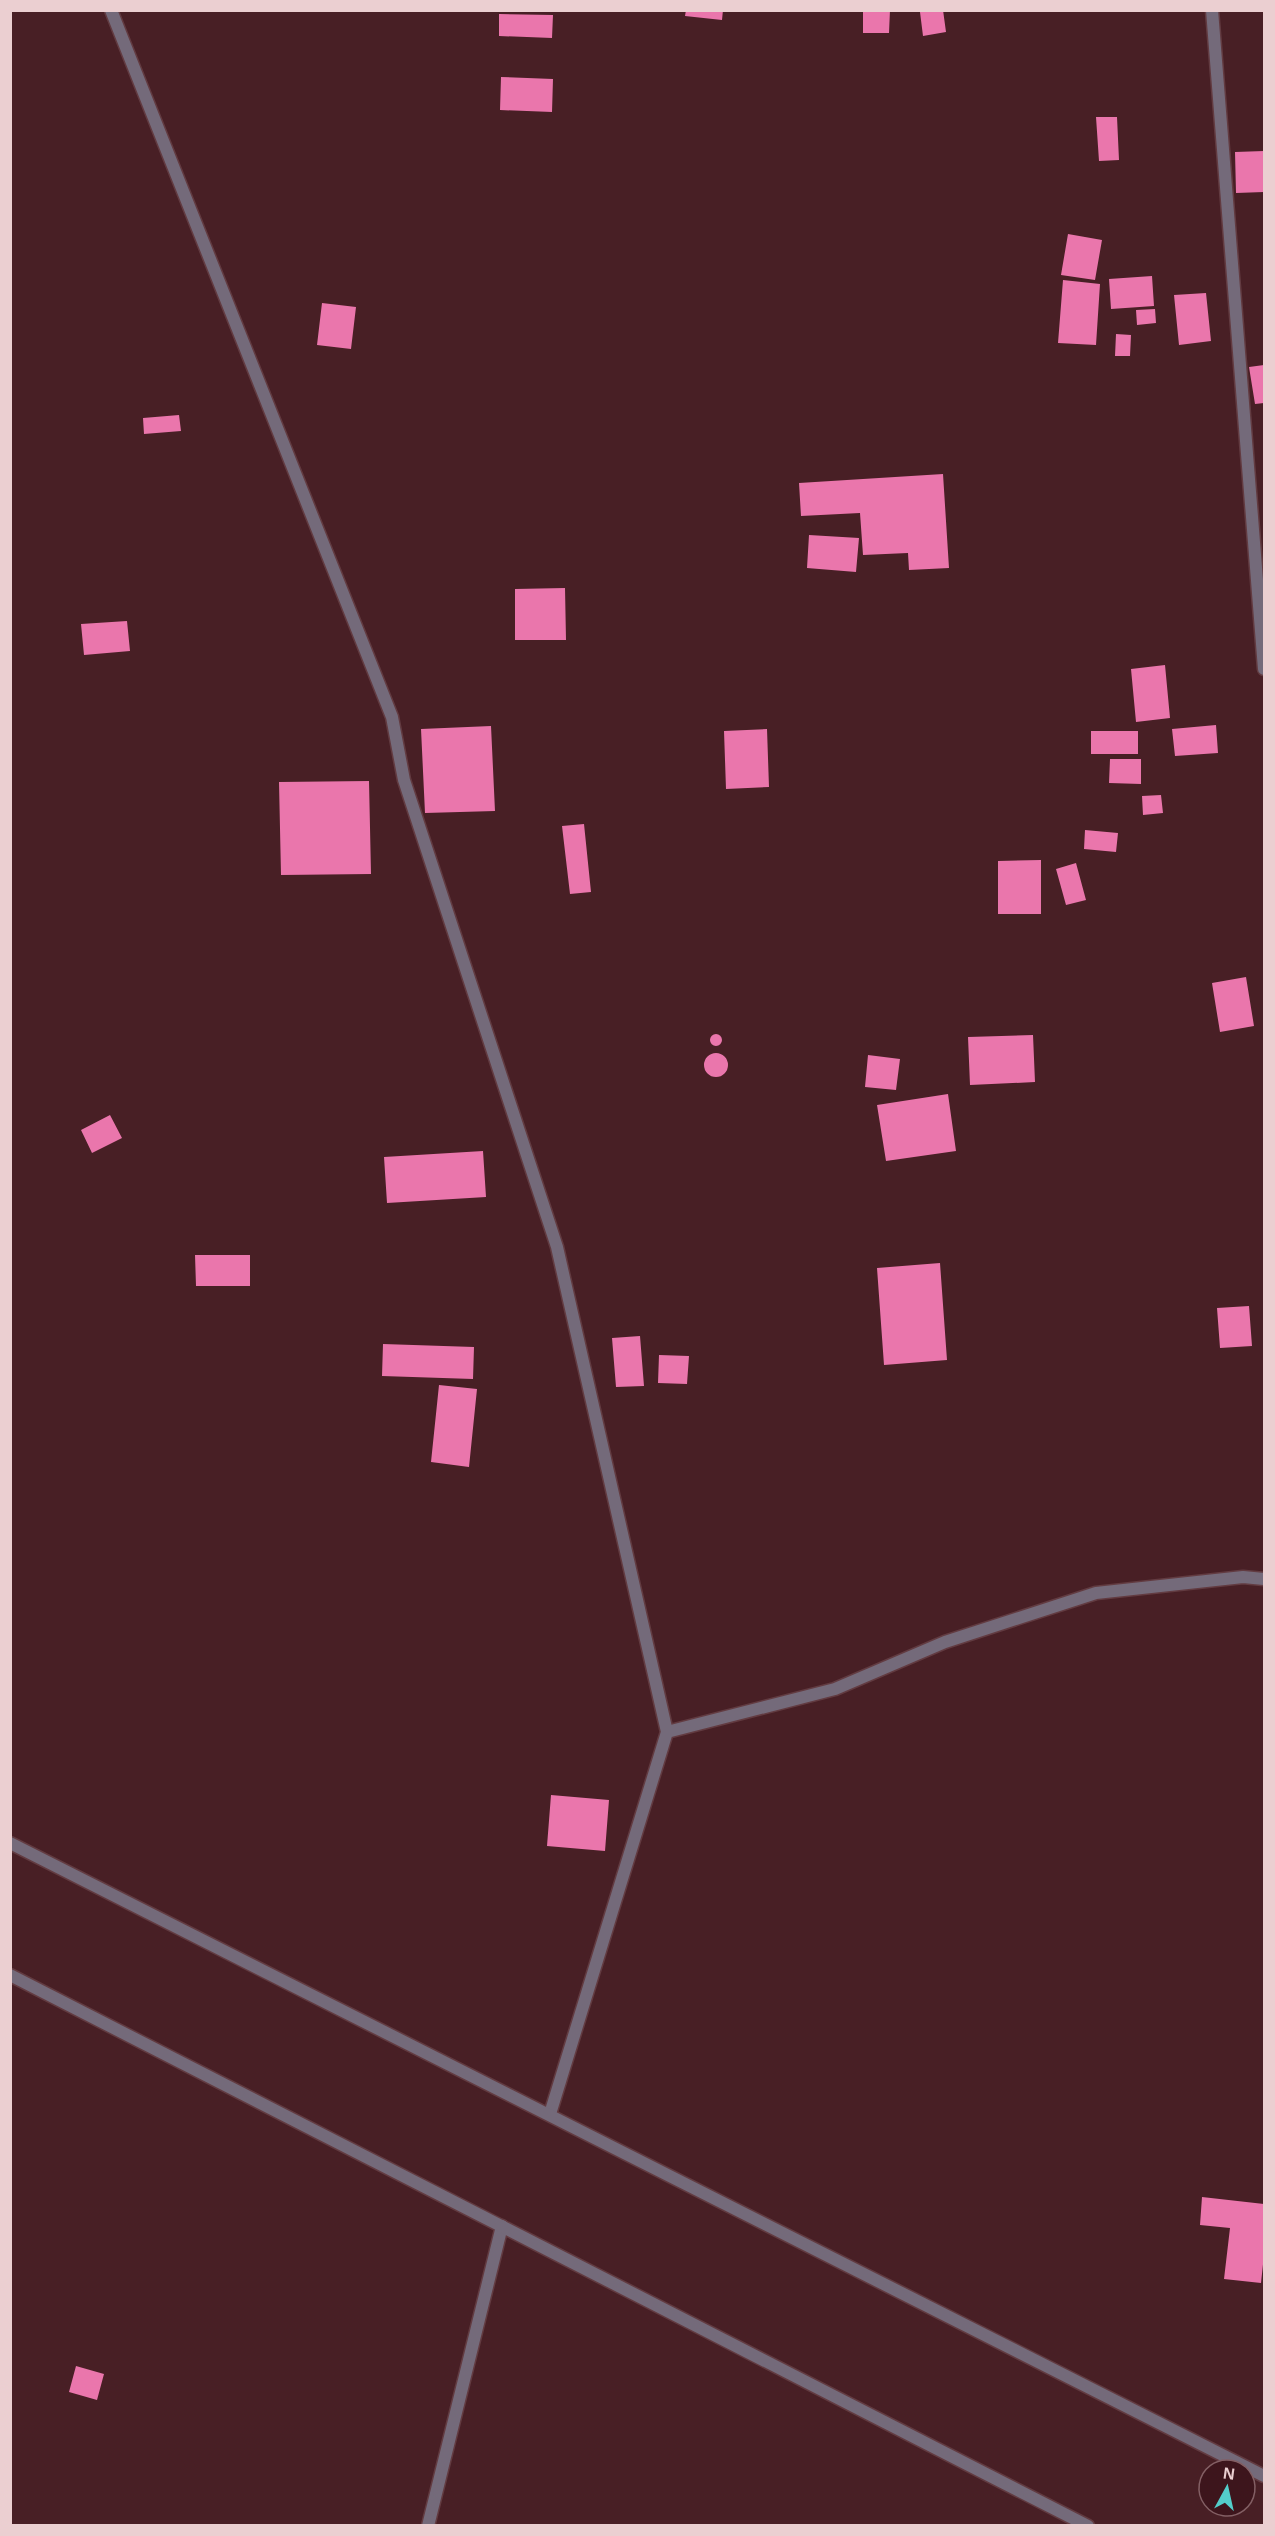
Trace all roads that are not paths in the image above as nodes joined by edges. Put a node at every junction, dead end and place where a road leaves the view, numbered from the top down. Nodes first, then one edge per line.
1 (111, 10) edge
2 (1212, 10) edge
3 (1264, 669) edge
4 (1264, 1579) edge
5 (667, 1732) junction
6 (10, 1843) edge
7 (10, 1975) edge
8 (550, 2114) junction
9 (502, 2226) junction
10 (1264, 2476) edge
11 (428, 2526) edge
12 (1088, 2526) edge

1 - 5 street
2 - 3 street
4 - 5 street
5 - 8 street
6 - 8 street
7 - 9 street
8 - 10 street
9 - 11 street
9 - 12 street

